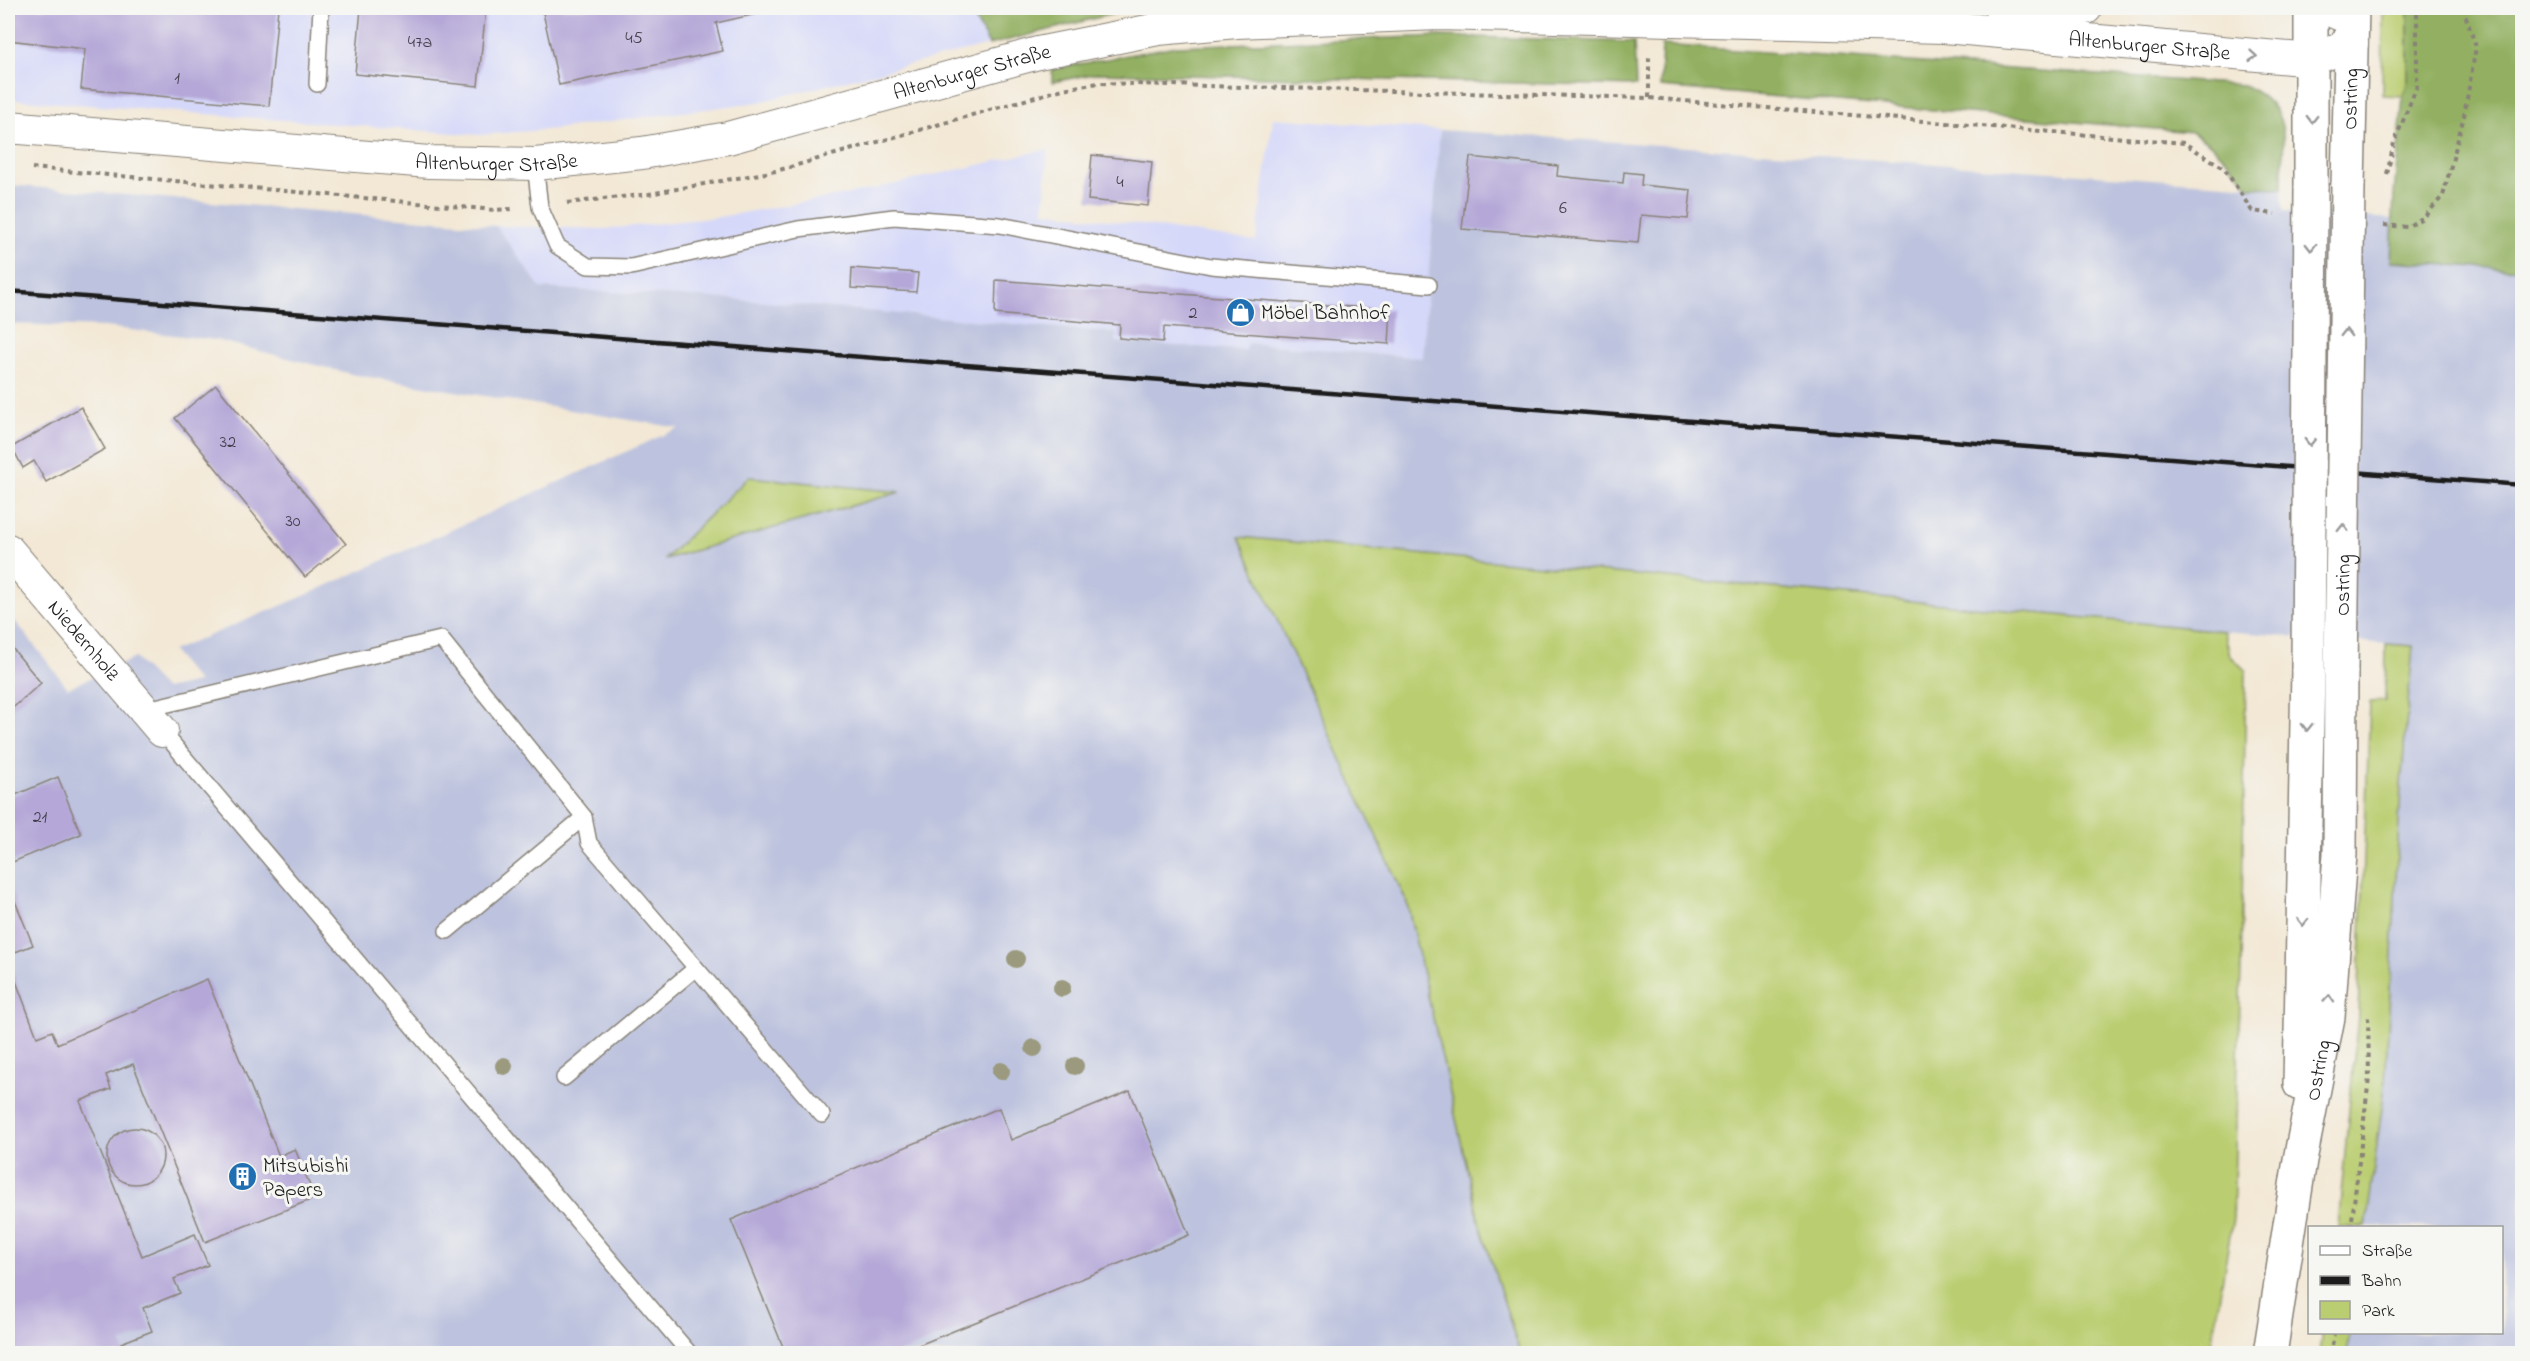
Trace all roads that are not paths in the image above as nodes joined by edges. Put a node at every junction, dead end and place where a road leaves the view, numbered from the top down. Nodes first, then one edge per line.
1 (321, 8) edge
2 (2086, 8) edge
3 (2311, 8) edge
4 (1620, 13) edge
5 (2345, 19) edge
6 (1944, 27) junction
7 (2312, 60) junction
8 (317, 84) dead end
9 (8, 127) edge
10 (535, 164) junction
11 (1429, 285) dead end
12 (8, 550) edge
13 (152, 720) junction
14 (584, 817) junction
15 (447, 931) dead end
16 (696, 968) junction
17 (564, 1078) dead end
18 (822, 1115) dead end
19 (2300, 1160) junction
20 (690, 1353) edge
21 (2270, 1353) edge

1 - 8 lane
2 - 6 street, Altenburger Straße
3 - 7 main road, Ostring
4 - 6 street, Altenburger Straße
4 - 10 street, Altenburger Straße
5 - 7 street, Altenburger Straße
19 -> 5 main road, Ostring, bridge
6 -> 7 street, Altenburger Straße
7 -> 19 main road, Ostring, bridge
9 - 10 street, Altenburger Straße
10 - 11 lane
12 - 13 street, Niedernholz
13 - 14 lane
13 - 20 lane
14 - 15 lane
14 - 16 lane
16 - 17 lane
16 - 18 lane
19 - 21 main road, Ostring

